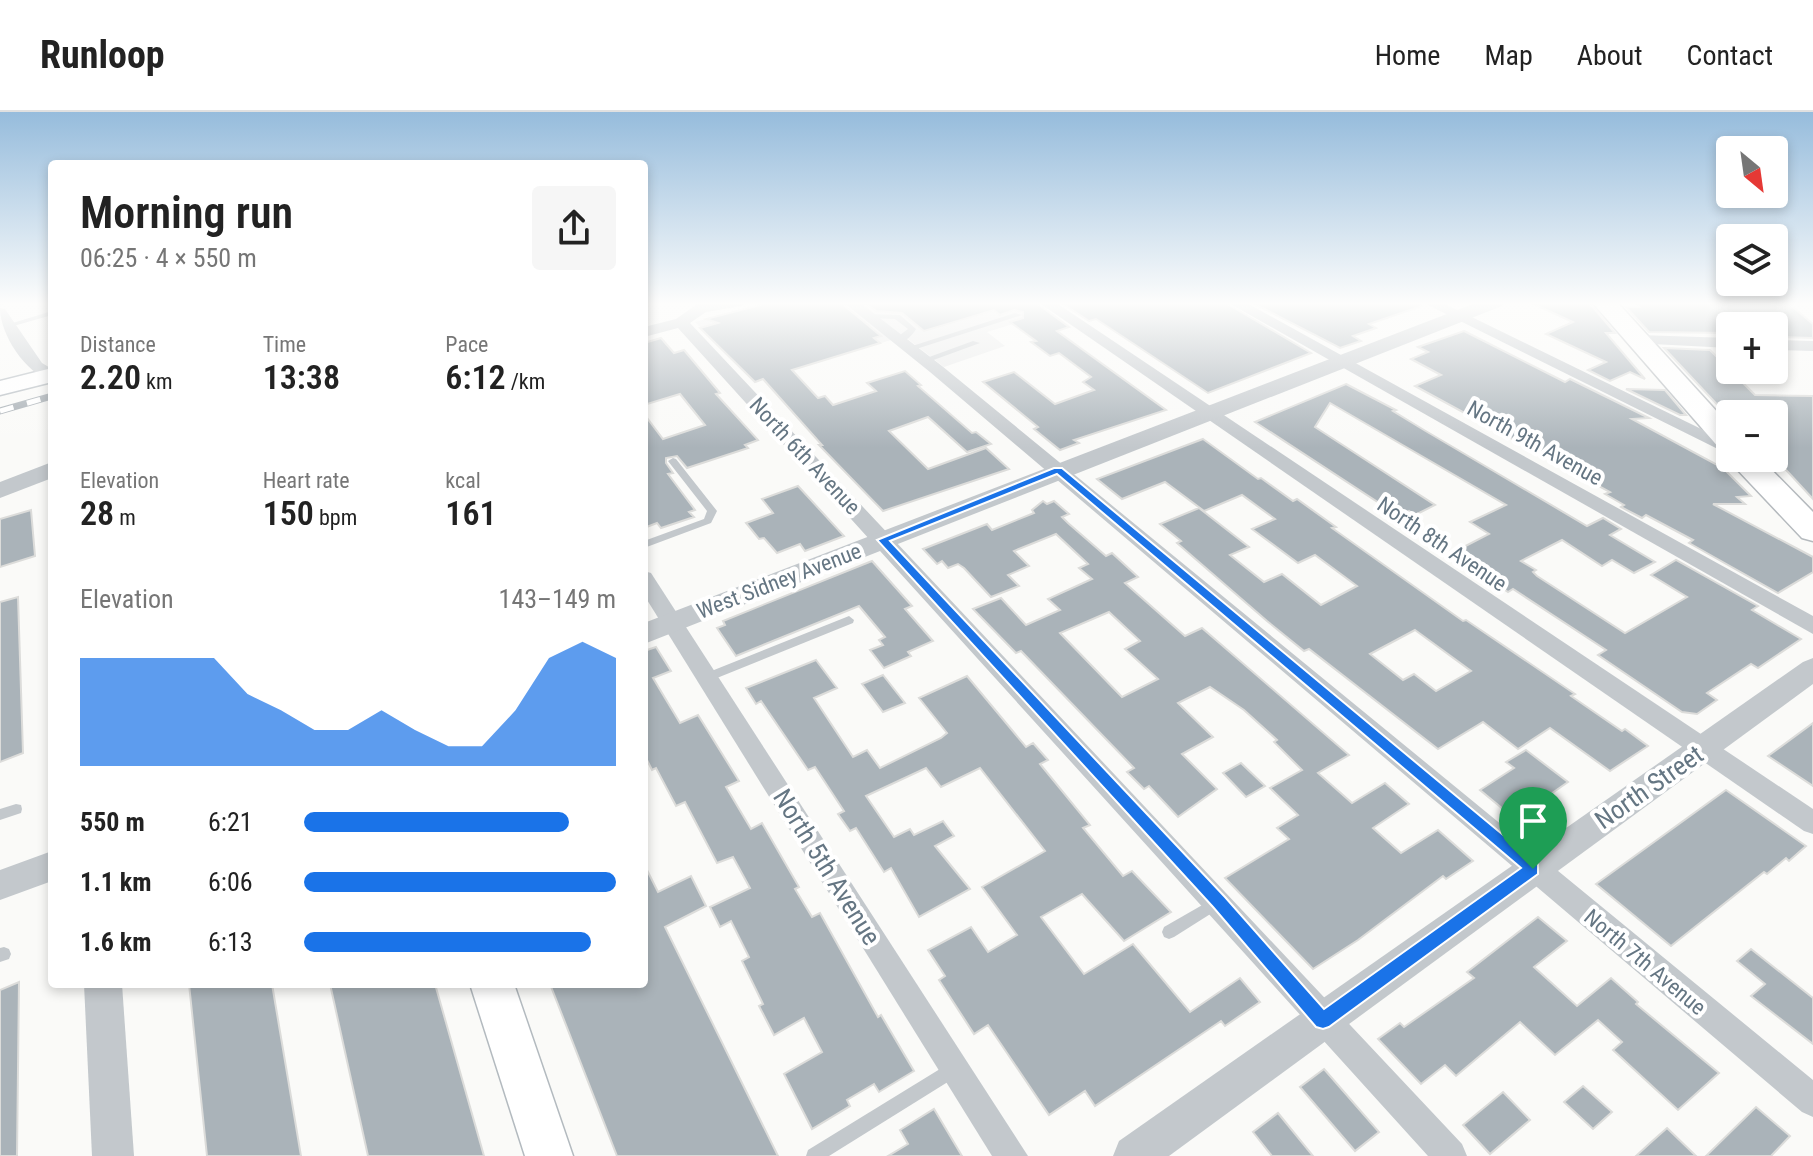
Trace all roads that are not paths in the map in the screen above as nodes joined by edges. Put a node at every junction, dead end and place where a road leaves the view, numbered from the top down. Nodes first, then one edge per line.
1 (26, 351) edge
2 (729, 351) edge
3 (913, 351) edge
4 (1117, 351) edge
5 (1321, 351) edge
6 (1367, 351) edge
7 (1527, 351) edge
8 (1648, 351) edge
9 (1339, 361) junction
10 (48, 373) edge
11 (48, 376) edge
12 (0, 388) edge
13 (1207, 412) junction
14 (1716, 427) edge
15 (1716, 443) edge
16 (673, 461) dead end
17 (1058, 470) junction
18 (48, 471) edge
19 (1756, 472) edge
20 (48, 485) edge
21 (48, 486) edge
22 (0, 491) edge
23 (0, 503) edge
24 (1813, 531) edge
25 (882, 540) junction
26 (648, 544) edge
27 (648, 584) edge
28 (849, 620) dead end
29 (673, 622) junction
30 (1813, 626) edge
31 (648, 632) edge
32 (1813, 669) edge
33 (708, 677) junction
34 (1701, 750) junction
35 (16, 809) dead end
36 (0, 815) edge
37 (1813, 823) edge
38 (48, 867) edge
39 (1533, 869) junction
40 (0, 885) edge
41 (1219, 902) junction
42 (1169, 932) dead end
43 (103, 988) edge
44 (493, 988) edge
45 (1323, 1021) junction
46 (954, 1068) junction
47 (1813, 1101) edge
48 (113, 1156) edge
49 (549, 1156) edge
50 (814, 1156) edge
51 (1011, 1156) edge
52 (1134, 1156) edge
53 (1450, 1156) edge

1 - 10 street
2 - 25 street, North 6th Avenue
3 - 17 street, North 7th Avenue
4 - 13 street, North 8th Avenue
5 - 9 street, North 9th Avenue
6 - 9 street, West Sidney Avenue
7 - 15 street
8 - 14 main road
9 - 13 street, West Sidney Avenue
9 - 30 street, North 9th Avenue
11 - 12 main road
13 - 17 street, West Sidney Avenue
13 - 34 street, North 8th Avenue
16 - 26 lane
17 - 25 street, West Sidney Avenue
17 - 39 street, North 7th Avenue
18 - 22 street
19 - 24 main road
20 - 22 street
21 - 23 street
25 - 29 street, West Sidney Avenue
25 - 41 street, North 6th Avenue
27 - 29 street, North 5th Avenue
28 - 33 lane
29 - 31 street, West Sidney Avenue
29 - 33 street, North 5th Avenue
32 - 34 street, North Street
33 - 46 street, North 5th Avenue
34 - 37 street, North 8th Avenue
34 - 39 street, North Street
35 - 36 lane
38 - 40 street
39 - 45 street, North Street
39 - 47 street, North 7th Avenue
41 - 42 lane
41 - 45 street, North 6th Avenue
43 - 48 street
44 - 49 main road
45 - 52 street, North Street
45 - 53 street, North 6th Avenue
46 - 50 lane
46 - 51 street, North 5th Avenue

